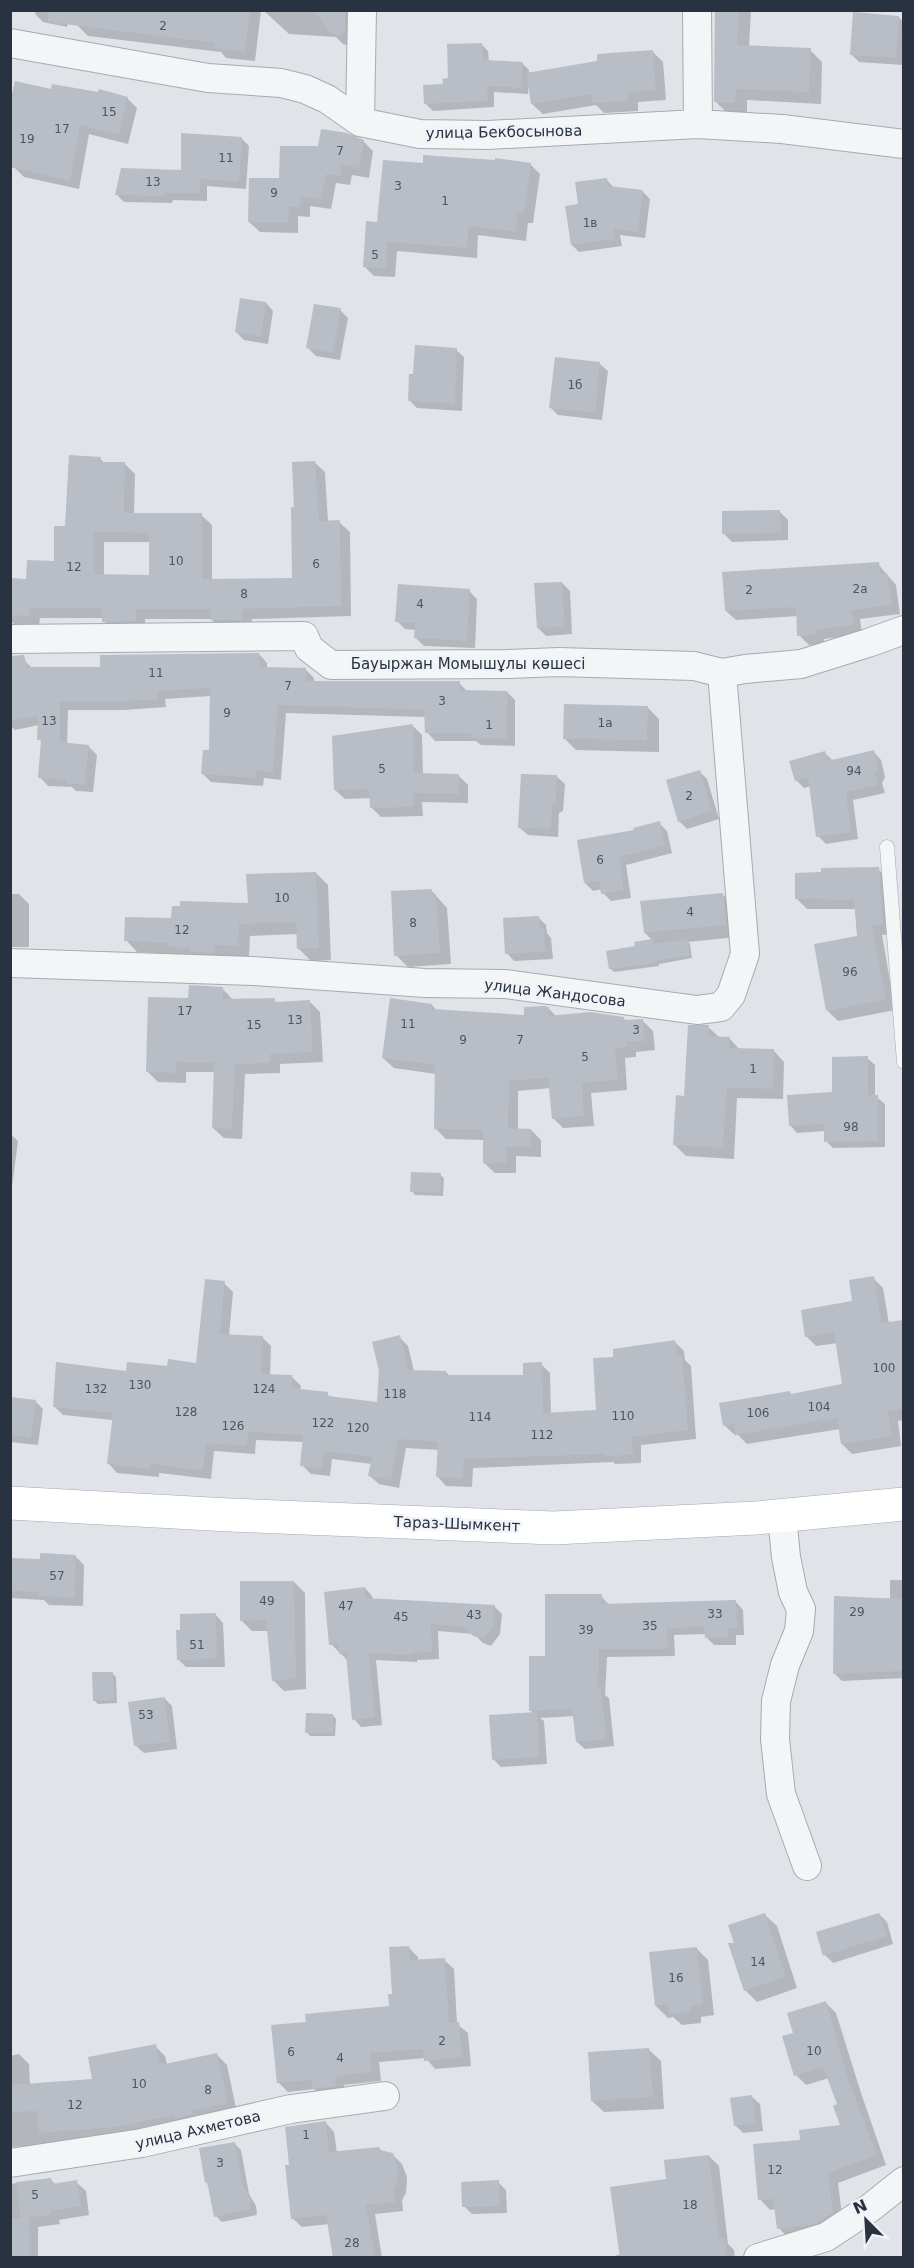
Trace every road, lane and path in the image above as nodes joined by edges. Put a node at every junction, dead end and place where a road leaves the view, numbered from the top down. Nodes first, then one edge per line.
1 (362, 10) edge
2 (697, 10) edge
3 (10, 43) edge
4 (360, 122) junction
5 (698, 124) junction
6 (903, 144) edge
7 (903, 630) edge
8 (10, 639) edge
9 (722, 673) junction
10 (887, 847) dead end
11 (10, 963) edge
12 (903, 1062) edge
13 (10, 1503) edge
14 (903, 1504) edge
15 (782, 1515) junction
16 (807, 1866) dead end
17 (385, 2096) dead end
18 (10, 2163) edge
19 (903, 2181) edge
20 (758, 2258) edge

1 - 4 street
2 - 5 street
3 - 4 street, улица Бекбосынова
4 - 5 street, улица Бекбосынова
5 - 6 street, улица Бекбосынова
7 - 9 street
8 - 9 street, Бауыржан Момышұлы көшесі
9 - 11 street, улица Жандосова
10 - 12 lane
13 - 15 main road, Тараз-Шымкент
14 - 15 main road, Тараз-Шымкент
15 - 16 street
17 - 18 street, улица Ахметова
19 - 20 street

